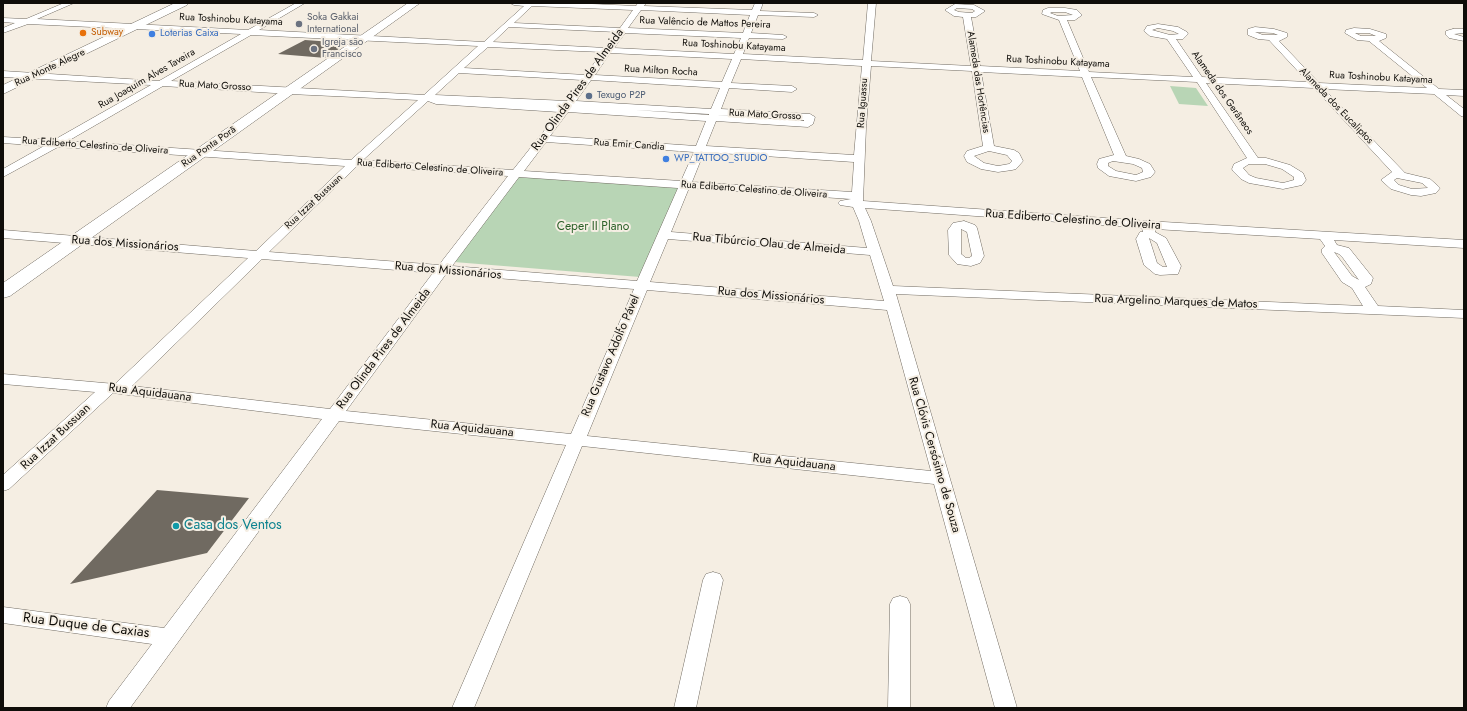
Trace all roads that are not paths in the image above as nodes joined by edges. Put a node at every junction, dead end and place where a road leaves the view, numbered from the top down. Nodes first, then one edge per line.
1 (70, 3) edge
2 (184, 3) edge
3 (301, 3) edge
4 (415, 3) edge
5 (514, 3) edge
6 (872, 3) edge
7 (529, 5) edge
8 (638, 8) edge
9 (756, 11) edge
10 (967, 15) dead end
11 (814, 16) dead end
12 (1062, 18) dead end
13 (3, 20) edge
14 (26, 21) junction
15 (3, 25) edge
16 (16, 25) junction
17 (506, 25) junction
18 (131, 29) junction
19 (622, 30) junction
20 (3, 31) edge
21 (1464, 31) edge
22 (247, 34) junction
23 (745, 36) junction
24 (784, 37) dead end
25 (1170, 37) dead end
26 (1272, 39) dead end
27 (1372, 39) dead end
28 (1464, 39) edge
29 (362, 40) junction
30 (482, 46) junction
31 (606, 53) junction
32 (736, 60) junction
33 (866, 66) junction
34 (456, 70) junction
35 (978, 71) junction
36 (3, 74) edge
37 (33, 76) junction
38 (1088, 77) junction
39 (588, 78) junction
40 (1201, 82) junction
41 (162, 83) junction
42 (726, 86) junction
43 (1320, 88) junction
44 (792, 89) dead end
45 (3, 90) edge
46 (290, 91) junction
47 (1464, 93) edge
48 (1440, 94) junction
49 (426, 98) junction
50 (1464, 98) edge
51 (567, 107) junction
52 (1464, 114) edge
53 (713, 115) junction
54 (542, 139) junction
55 (3, 140) edge
56 (58, 143) junction
57 (989, 148) dead end
58 (700, 149) junction
59 (200, 153) junction
60 (1121, 158) dead end
61 (860, 159) junction
62 (1255, 161) junction
63 (354, 163) junction
64 (3, 174) edge
65 (515, 174) junction
66 (1401, 175) dead end
67 (683, 189) junction
68 (857, 200) junction
69 (3, 234) edge
70 (663, 235) junction
71 (1325, 237) junction
72 (76, 241) junction
73 (1464, 244) edge
74 (875, 252) junction
75 (258, 255) junction
76 (442, 270) junction
77 (641, 286) junction
78 (888, 290) junction
79 (3, 292) edge
80 (892, 306) junction
81 (1373, 310) junction
82 (1464, 314) edge
83 (3, 379) edge
84 (114, 388) junction
85 (334, 415) junction
86 (576, 440) junction
87 (941, 478) junction
88 (3, 485) edge
89 (713, 580) dead end
90 (900, 604) dead end
91 (3, 616) edge
92 (169, 637) junction
93 (117, 708) edge
94 (463, 708) edge
95 (685, 708) edge
96 (898, 708) edge
97 (1006, 708) edge

1 - 14 street
2 - 18 street, Rua Monte Alegre
3 - 22 street, Rua Joaquim Alves Taveira
4 - 29 street, Rua Ponta Porã
5 - 7 street
6 - 33 street, Rua Iguassu
7 - 8 street
7 - 17 street, Rua Izzat Bussuan
8 - 9 street
8 - 19 street, Rua Olinda Pires de Almeida
9 - 11 street
9 - 23 street, Rua Gustavo Adolfo Pável
10 - 35 street, Alameda das Hortências
12 - 38 street
13 - 14 street, Rua Toshinobu Katayama
14 - 16 street
14 - 18 street, Rua Toshinobu Katayama
15 - 16 street, Rua Toshinobu Katayama
16 - 18 street, Rua Toshinobu Katayama
16 - 20 street
17 - 19 street, Rua Valêncio de Mattos Pereira
17 - 30 street, Rua Izzat Bussuan
18 - 22 street, Rua Toshinobu Katayama
18 - 37 street, Rua Monte Alegre
19 - 23 street, Rua Valêncio de Mattos Pereira
19 - 31 street, Rua Olinda Pires de Almeida
21 - 28 street
22 - 29 street, Rua Toshinobu Katayama
22 - 41 street, Rua Joaquim Alves Taveira
23 - 24 street, Rua Valêncio de Mattos Pereira
23 - 32 street, Rua Gustavo Adolfo Pável
25 - 40 street, Alameda dos Gerâneos
26 - 43 street, Alameda dos Eucaliptos
27 - 48 street
29 - 30 street, Rua Toshinobu Katayama
29 - 46 street, Rua Ponta Porã
30 - 31 street, Rua Toshinobu Katayama
30 - 34 street, Rua Izzat Bussuan
31 - 32 street, Rua Toshinobu Katayama
31 - 39 street, Rua Olinda Pires de Almeida
32 - 33 street, Rua Toshinobu Katayama
32 - 42 street, Rua Gustavo Adolfo Pável
33 - 35 street, Rua Toshinobu Katayama
33 - 61 street, Rua Iguassu
34 - 39 street, Rua Milton Rocha
34 - 49 street, Rua Izzat Bussuan
35 - 38 street, Rua Toshinobu Katayama
35 - 57 street, Alameda das Hortências
36 - 37 street, Rua Mato Grosso
37 - 41 street, Rua Mato Grosso
37 - 45 street, Rua Monte Alegre
38 - 40 street, Rua Toshinobu Katayama
38 - 60 street
39 - 42 street, Rua Milton Rocha
39 - 51 street, Rua Olinda Pires de Almeida
40 - 43 street, Rua Toshinobu Katayama
40 - 62 street, Alameda dos Gerâneos
41 - 46 street, Rua Mato Grosso
41 - 56 street, Rua Joaquim Alves Taveira
42 - 44 street, Rua Milton Rocha
42 - 53 street, Rua Gustavo Adolfo Pável
43 - 48 street, Rua Toshinobu Katayama
43 - 66 street, Alameda dos Eucaliptos
46 - 49 street, Rua Mato Grosso
46 - 59 street, Rua Ponta Porã
47 - 48 street, Rua Toshinobu Katayama
48 - 50 street, Rua Toshinobu Katayama
48 - 52 street
49 - 51 street, Rua Mato Grosso
49 - 63 street, Rua Izzat Bussuan
51 - 53 street, Rua Mato Grosso
51 - 54 street, Rua Olinda Pires de Almeida
53 - 53 street, Rua Mato Grosso
53 - 58 street, Rua Gustavo Adolfo Pável
54 - 58 street, Rua Emir Candia
54 - 65 street, Rua Olinda Pires de Almeida
55 - 56 street, Rua Ediberto Celestino de Oliveira
56 - 59 street, Rua Ediberto Celestino de Oliveira
56 - 64 street, Rua Joaquim Alves Taveira
58 - 61 street, Rua Emir Candia
58 - 67 street, Rua Gustavo Adolfo Pável
59 - 63 street, Rua Ediberto Celestino de Oliveira
59 - 72 street, Rua Ponta Porã
61 - 68 street, Rua Iguassu
62 - 62 street
63 - 65 street, Rua Ediberto Celestino de Oliveira
63 - 75 street, Rua Izzat Bussuan
65 - 67 street, Rua Ediberto Celestino de Oliveira
65 - 76 street, Rua Olinda Pires de Almeida
67 - 68 street, Rua Ediberto Celestino de Oliveira
67 - 70 street, Rua Gustavo Adolfo Pável
68 - 71 street, Rua Ediberto Celestino de Oliveira
68 - 74 street, Rua Clóvis Cersósimo de Souza
69 - 72 street, Rua dos Missionários
70 - 74 street, Rua Tibúrcio Olau de Almeida
70 - 77 street, Rua Gustavo Adolfo Pável
71 - 73 street, Rua Ediberto Celestino de Oliveira
71 - 81 street
72 - 75 street, Rua dos Missionários
72 - 79 street, Rua Ponta Porã
74 - 78 street, Rua Clóvis Cersósimo de Souza
75 - 76 street, Rua dos Missionários
75 - 84 street, Rua Izzat Bussuan
76 - 77 street, Rua dos Missionários
76 - 85 street, Rua Olinda Pires de Almeida
77 - 80 street, Rua dos Missionários
77 - 86 street, Rua Gustavo Adolfo Pável
78 - 80 street, Rua Clóvis Cersósimo de Souza
78 - 81 street, Rua Argelino Marques de Matos
80 - 87 street, Rua Clóvis Cersósimo de Souza
81 - 82 street, Rua Argelino Marques de Matos
83 - 84 street, Rua Aquidauana
84 - 85 street, Rua Aquidauana
84 - 88 street, Rua Izzat Bussuan
85 - 86 street, Rua Aquidauana
85 - 92 street, Rua Olinda Pires de Almeida
86 - 87 street, Rua Aquidauana
86 - 94 street, Rua Gustavo Adolfo Pável
87 - 97 street, Rua Clóvis Cersósimo de Souza
89 - 95 street
90 - 96 street
91 - 92 street, Rua Duque de Caxias
92 - 93 street, Rua Olinda Pires de Almeida

